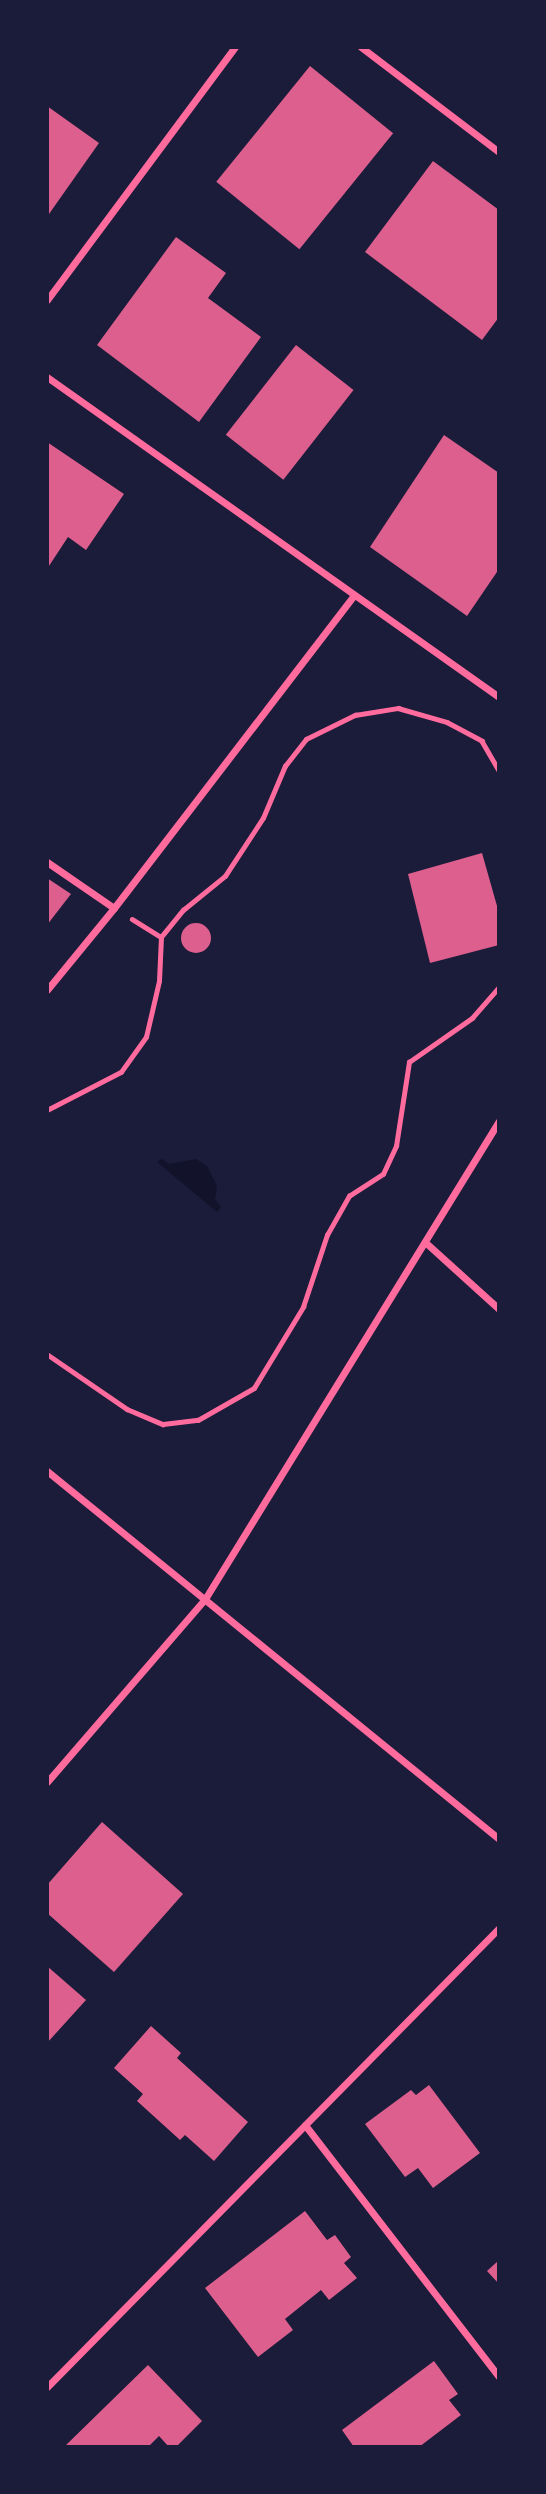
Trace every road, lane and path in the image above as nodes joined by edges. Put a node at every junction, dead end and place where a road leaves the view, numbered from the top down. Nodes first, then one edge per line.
1 (235, 47) edge
2 (361, 47) edge
3 (498, 151) edge
4 (47, 300) edge
5 (47, 377) edge
6 (354, 595) junction
7 (499, 696) edge
8 (499, 771) edge
9 (47, 862) edge
10 (114, 908) junction
11 (161, 937) junction
12 (499, 987) edge
13 (47, 990) edge
14 (47, 1110) edge
15 (499, 1121) edge
16 (425, 1242) junction
17 (499, 1309) edge
18 (47, 1354) edge
19 (47, 1471) edge
20 (205, 1599) junction
21 (47, 1782) edge
22 (499, 1839) edge
23 (499, 1928) edge
24 (305, 2125) junction
25 (499, 2377) edge
26 (47, 2387) edge

1 - 4 street
2 - 3 street
5 - 6 street
6 - 7 street
6 - 10 street
8 - 11 path
9 - 10 street
10 - 11 path
10 - 13 street
11 - 14 path
12 - 18 path
15 - 16 street
16 - 17 street
16 - 20 street
19 - 20 street
20 - 21 street
20 - 22 street
23 - 24 street
24 - 25 street
24 - 26 street

